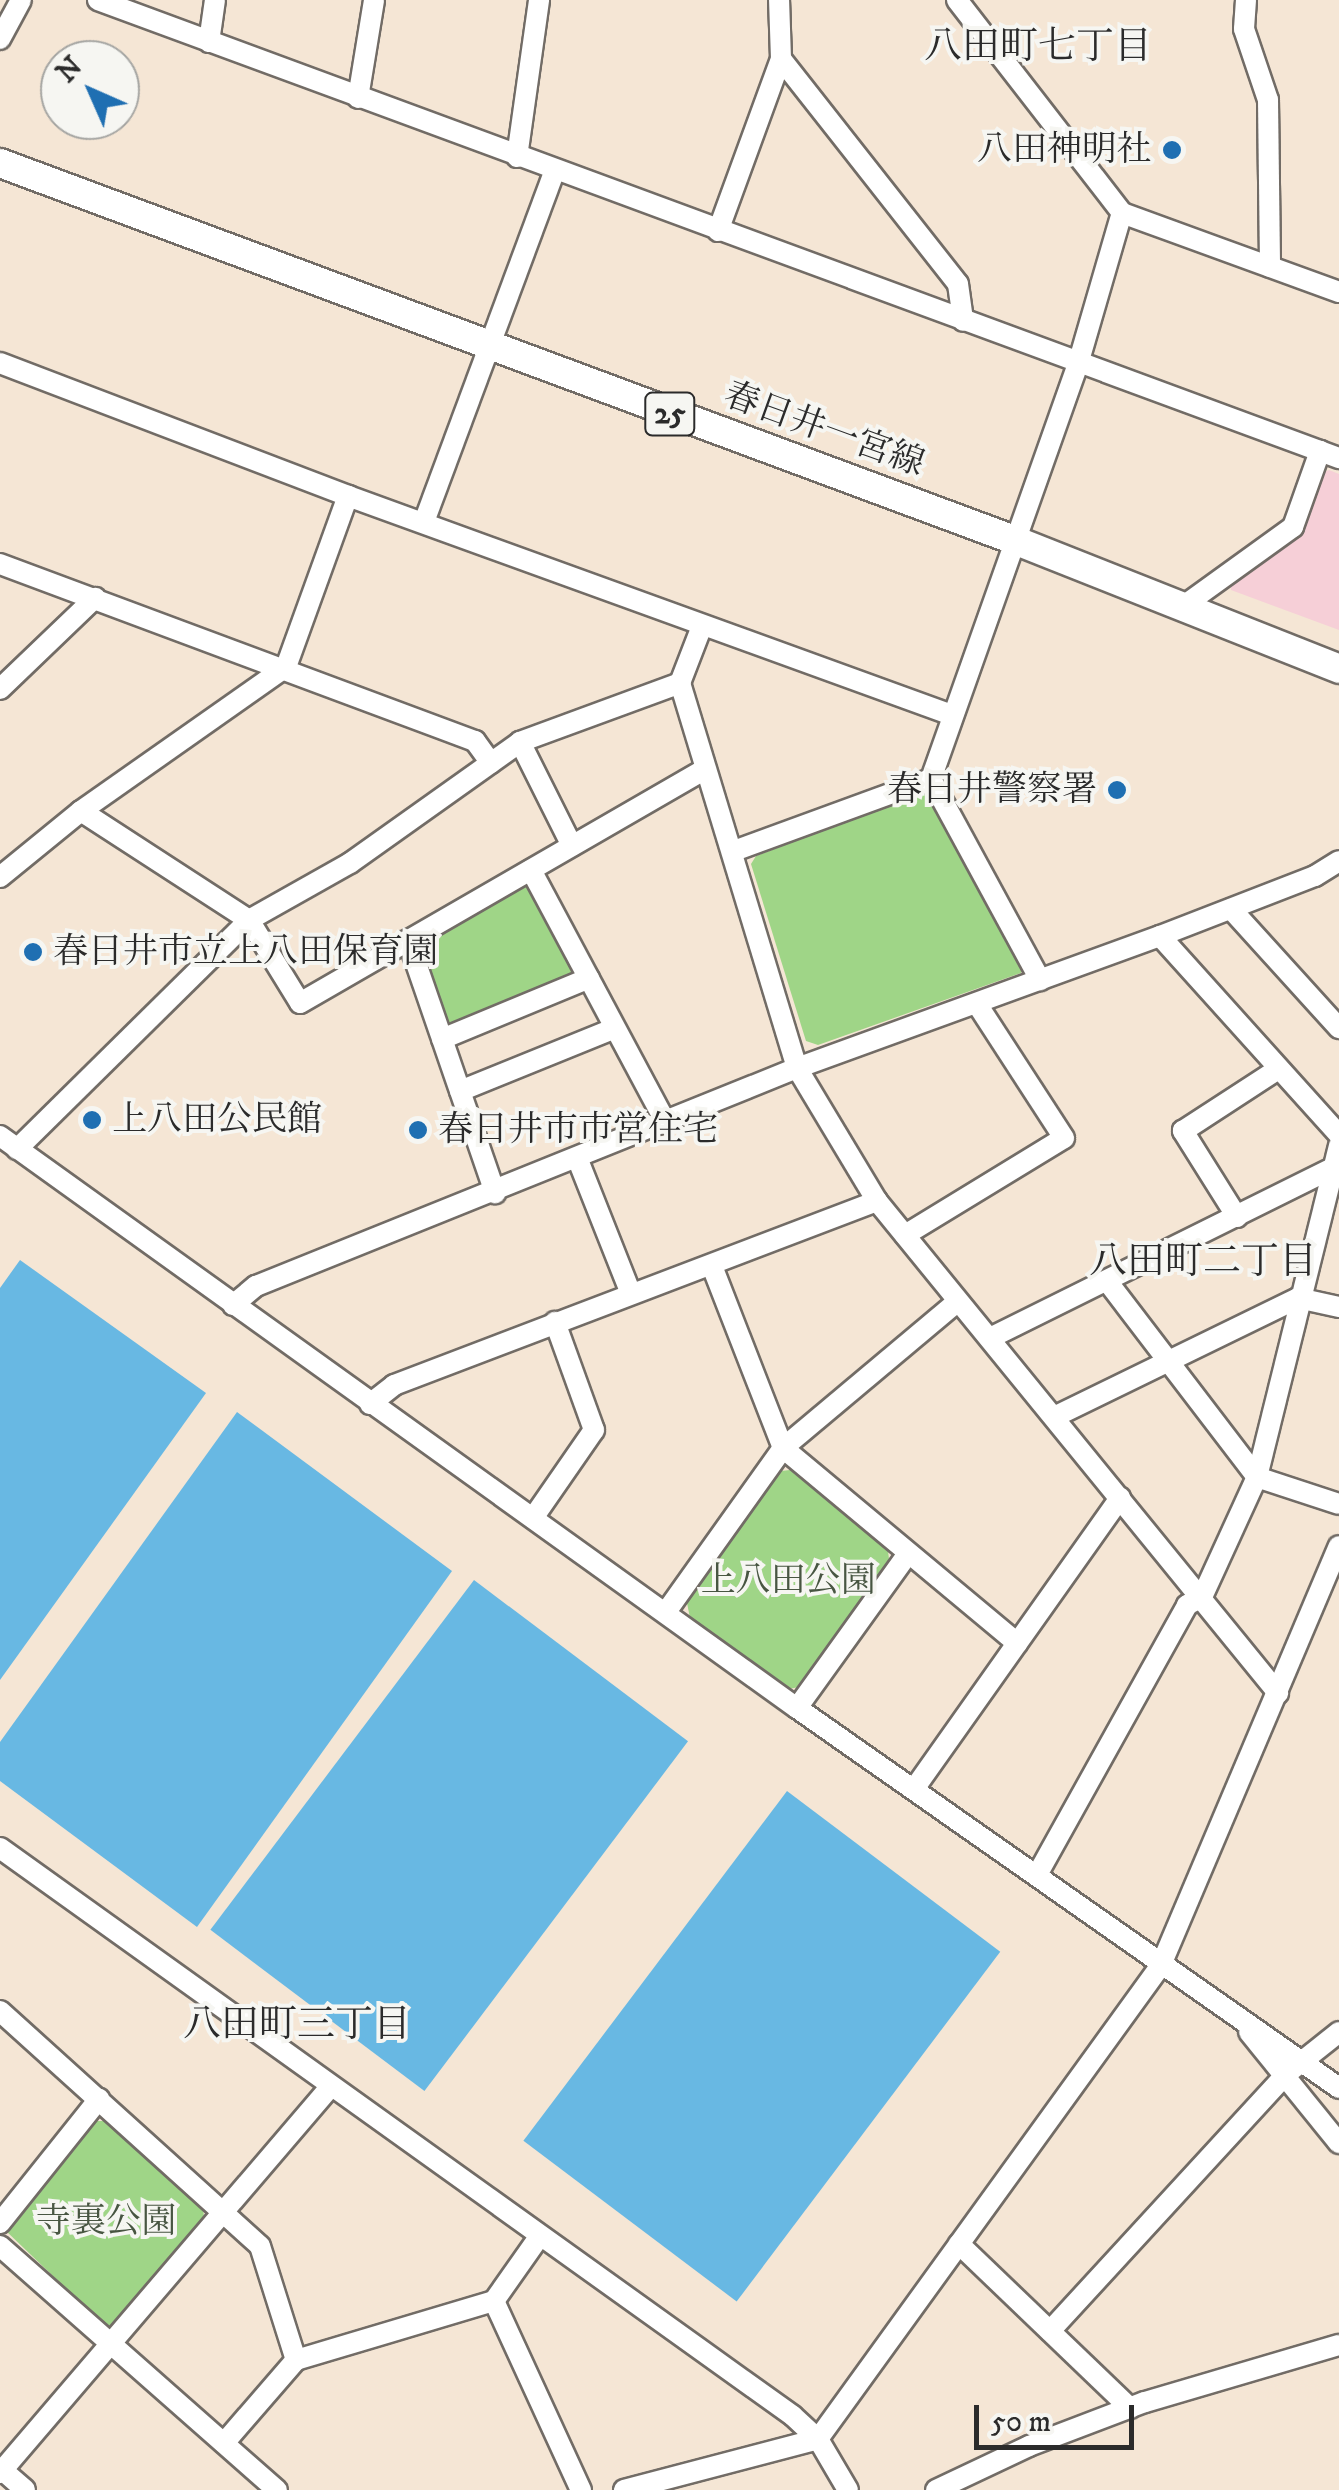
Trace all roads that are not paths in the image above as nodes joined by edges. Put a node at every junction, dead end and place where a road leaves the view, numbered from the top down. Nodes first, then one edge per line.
1 (21, 0) edge
2 (98, 0) edge
3 (214, 0) edge
4 (374, 0) edge
5 (539, 0) edge
6 (779, 0) edge
7 (957, 0) edge
8 (1246, 0) edge
9 (0, 39) edge
10 (209, 42) junction
11 (780, 59) junction
12 (358, 98) junction
13 (517, 156) junction
14 (0, 163) edge
15 (555, 170) junction
16 (1122, 212) junction
17 (718, 231) junction
18 (1270, 267) junction
19 (1339, 292) edge
20 (963, 322) junction
21 (487, 346) junction
22 (0, 363) edge
23 (1078, 364) junction
24 (1330, 455) edge
25 (348, 496) junction
26 (424, 522) junction
27 (1014, 540) junction
28 (0, 564) edge
29 (94, 598) junction
30 (1182, 607) junction
31 (702, 626) junction
32 (286, 667) junction
33 (1339, 668) edge
34 (680, 683) junction
35 (0, 689) edge
36 (952, 715) junction
37 (520, 742) junction
38 (491, 763) junction
39 (706, 769) junction
40 (930, 779) junction
41 (81, 811) junction
42 (572, 846) junction
43 (734, 851) junction
44 (1339, 861) edge
45 (531, 870) junction
46 (1, 874) edge
47 (1231, 909) junction
48 (250, 920) junction
49 (1160, 936) junction
50 (408, 940) junction
51 (589, 978) junction
52 (1040, 980) junction
53 (977, 1004) junction
54 (615, 1028) junction
55 (1339, 1028) edge
56 (442, 1039) junction
57 (797, 1068) junction
58 (1278, 1069) junction
59 (460, 1091) junction
60 (666, 1123) junction
61 (1339, 1135) edge
62 (9, 1143) edge
63 (1339, 1144) edge
64 (578, 1160) junction
65 (1329, 1170) junction
66 (495, 1193) junction
67 (877, 1201) junction
68 (1237, 1217) junction
69 (906, 1235) junction
70 (712, 1266) junction
71 (1108, 1280) junction
72 (631, 1294) junction
73 (1298, 1298) junction
74 (957, 1302) junction
75 (234, 1305) junction
76 (1339, 1307) edge
77 (555, 1322) junction
78 (990, 1338) junction
79 (1170, 1362) junction
80 (370, 1404) junction
81 (1054, 1417) junction
82 (783, 1448) junction
83 (1257, 1477) junction
84 (1120, 1498) junction
85 (1339, 1504) edge
86 (533, 1518) junction
87 (1339, 1546) edge
88 (907, 1555) junction
89 (1202, 1598) junction
90 (666, 1612) junction
91 (1017, 1643) junction
92 (1278, 1692) junction
93 (797, 1708) junction
94 (914, 1789) junction
95 (0, 1848) edge
96 (1036, 1875) junction
97 (1161, 1964) junction
98 (0, 2011) edge
99 (1234, 2012) junction
100 (1339, 2032) edge
101 (1304, 2061) junction
102 (1286, 2075) junction
103 (332, 2086) junction
104 (1339, 2088) edge
105 (100, 2099) junction
106 (1339, 2143) edge
107 (224, 2213) junction
108 (0, 2222) edge
109 (539, 2237) junction
110 (959, 2244) junction
111 (0, 2246) edge
112 (494, 2301) junction
113 (1050, 2331) junction
114 (112, 2345) junction
115 (1339, 2345) edge
116 (296, 2360) junction
117 (1130, 2408) junction
118 (818, 2438) junction
119 (224, 2443) junction
120 (2, 2471) edge
121 (25, 2490) edge
122 (276, 2490) edge
123 (581, 2490) edge
124 (624, 2490) edge
125 (848, 2490) edge
126 (936, 2490) edge

1 - 9 street
2 - 10 street
3 - 10 street
4 - 12 street
5 - 13 street
6 - 11 street
7 - 16 street
8 - 18 street
10 - 12 street
11 - 17 street
11 - 20 street
12 - 13 street
13 - 15 street
14 - 21 main road, 春日井一宮線 / 25
15 - 17 street
15 - 21 street
16 - 18 street
16 - 23 street
17 - 20 street
18 - 19 street
20 - 23 street
21 - 26 street
21 - 27 main road, 春日井一宮線 / 25
22 - 25 street
23 - 24 street
23 - 27 street
24 - 30 street
25 - 26 street
25 - 32 street
26 - 31 street
27 - 30 main road, 春日井一宮線 / 25
27 - 36 street
28 - 29 street
29 - 32 street
29 - 35 street
30 - 33 main road, 春日井一宮線 / 25
31 - 34 street
31 - 36 street
32 - 38 street
32 - 41 street
34 - 37 street
34 - 39 street
36 - 40 street
37 - 38 street
37 - 42 street
38 - 48 street
39 - 42 street
39 - 43 street
40 - 43 street
40 - 52 street
41 - 46 street
41 - 48 street
42 - 45 street
43 - 57 street
44 - 47 street
45 - 50 street
45 - 51 street
47 - 49 street
47 - 55 street
48 - 50 street
48 - 62 street
49 - 52 street
49 - 58 street
50 - 56 street
51 - 54 street
51 - 56 street
52 - 53 street
53 - 57 street
53 - 69 street
54 - 59 street
54 - 60 street
56 - 59 street
57 - 60 street
57 - 67 street
58 - 61 street
58 - 68 street
59 - 66 street
60 - 64 street
62 - 75 street
63 - 65 street
64 - 66 street
64 - 72 street
65 - 68 street
65 - 73 street
66 - 75 street
67 - 69 street
67 - 70 street
68 - 71 street
69 - 74 street
70 - 72 street
70 - 82 street
71 - 78 street
71 - 79 street
72 - 77 street
73 - 76 street
73 - 79 street
73 - 83 street
74 - 78 street
74 - 82 street
75 - 80 street
77 - 80 street
77 - 86 street
78 - 81 street
79 - 81 street
79 - 83 street
80 - 86 street
81 - 84 street
82 - 88 street
82 - 90 street
83 - 85 street
83 - 89 street
84 - 89 street
84 - 91 street
86 - 90 street
87 - 92 street
88 - 91 street
88 - 93 street
89 - 92 street
89 - 96 street
90 - 93 street
91 - 94 street
92 - 97 street
93 - 94 street
94 - 96 street
95 - 103 street
96 - 97 street
97 - 99 street
97 - 110 street
98 - 105 street
99 - 101 street
99 - 102 street
100 - 101 street
101 - 102 street
101 - 104 street
102 - 106 street
102 - 113 street
103 - 107 street
103 - 109 street
105 - 107 street
105 - 108 street
107 - 114 street
107 - 116 street
109 - 112 street
109 - 118 street
110 - 113 street
110 - 118 street
111 - 114 street
112 - 116 street
112 - 123 street
113 - 117 street
114 - 119 street
114 - 120 street
115 - 117 street
116 - 119 street
117 - 126 street
118 - 124 street
118 - 125 street
119 - 122 street
120 - 121 street

